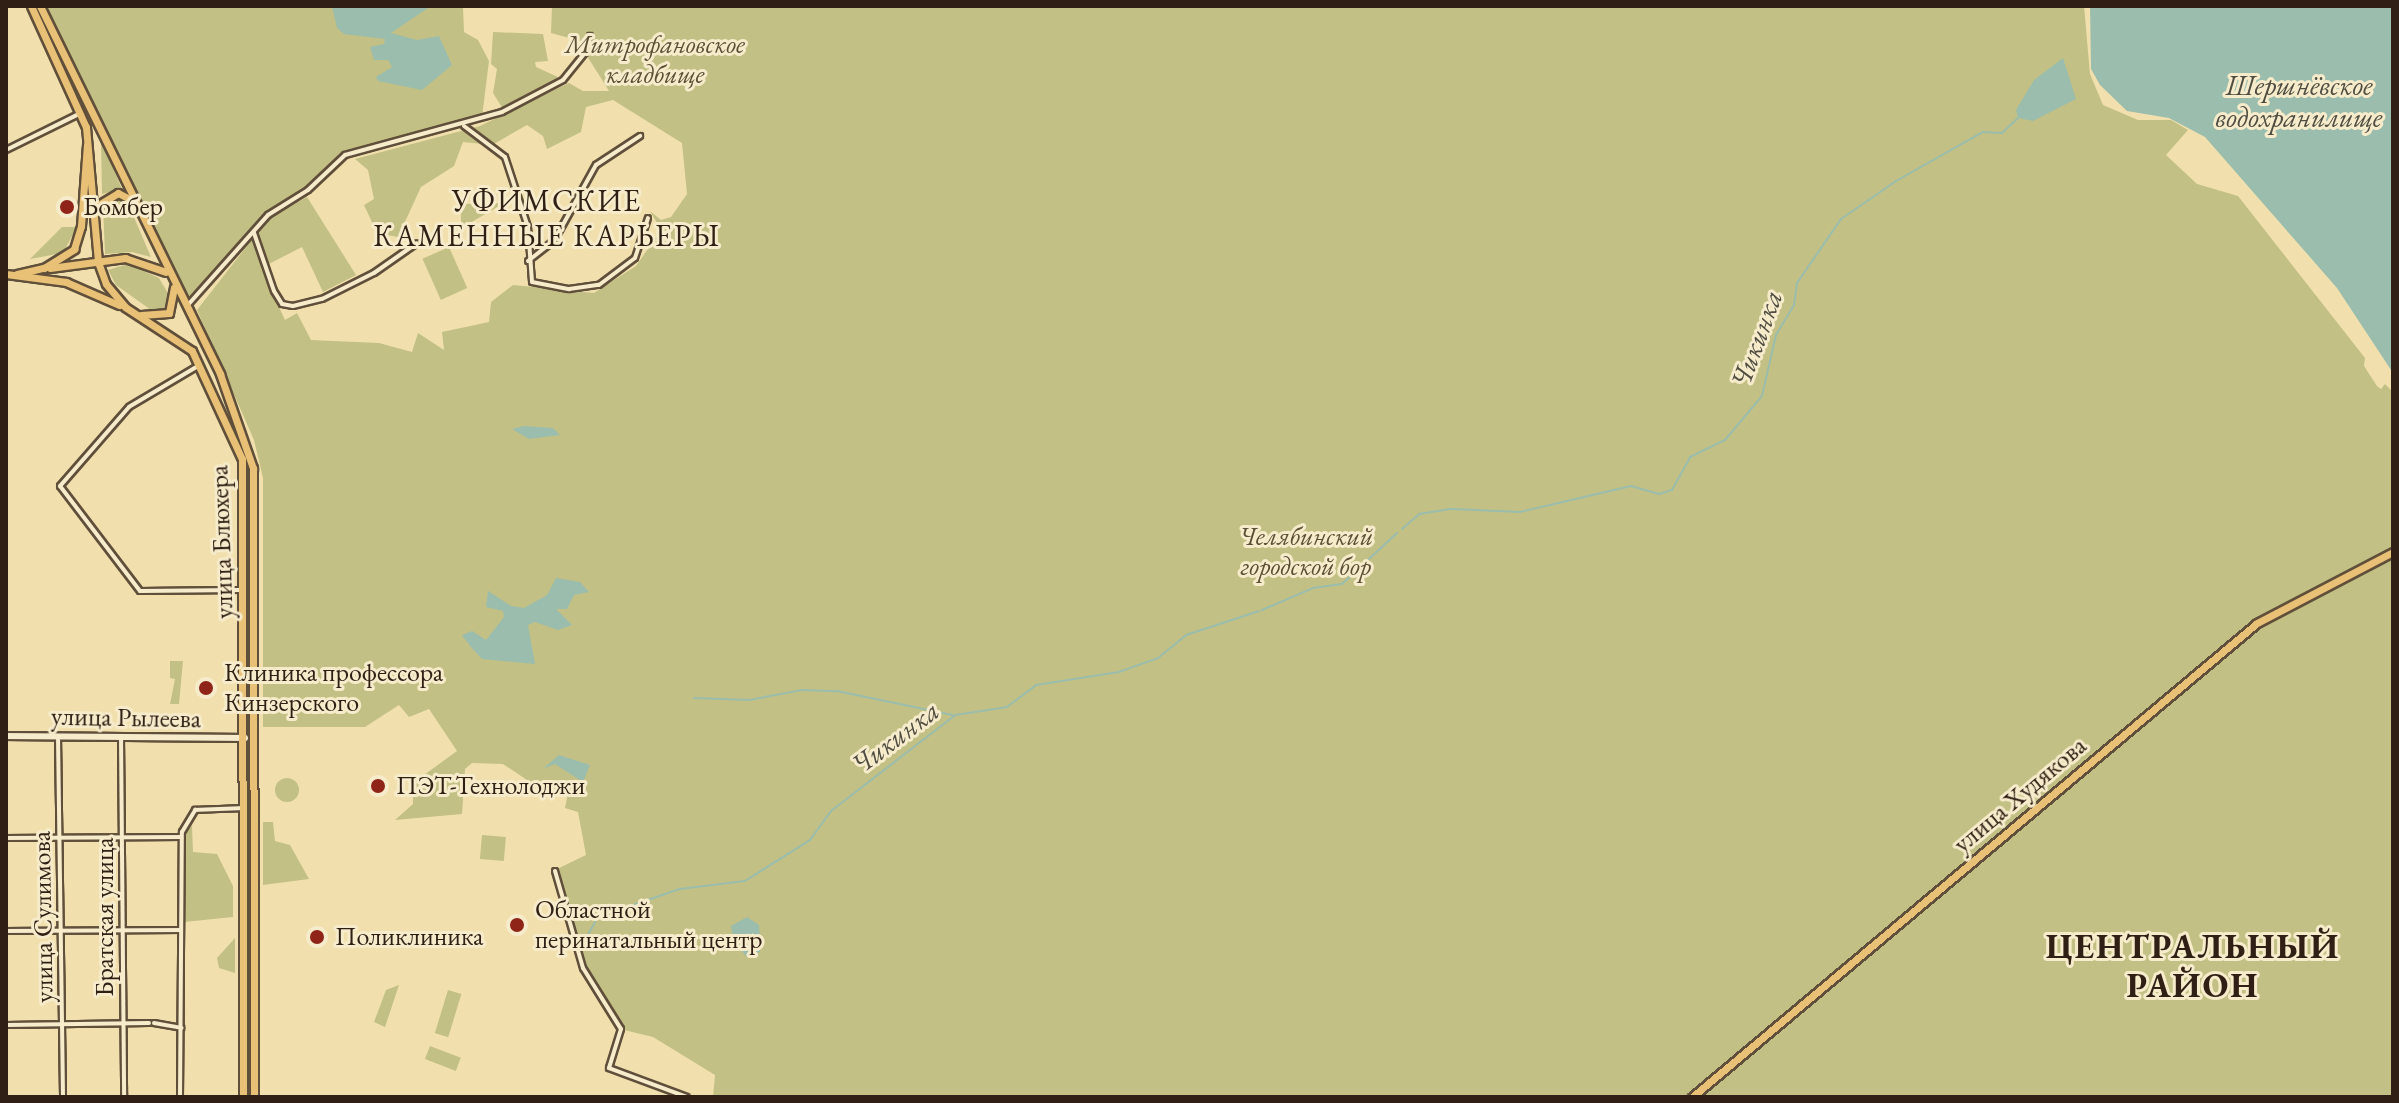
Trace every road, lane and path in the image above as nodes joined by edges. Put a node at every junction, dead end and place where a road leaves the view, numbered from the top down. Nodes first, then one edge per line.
1 (31, 6) edge
2 (40, 6) edge
3 (590, 36) dead end
4 (82, 113) junction
5 (463, 125) junction
6 (640, 136) dead end
7 (88, 137) junction
8 (6, 150) edge
9 (133, 202) junction
10 (95, 208) junction
11 (648, 218) dead end
12 (254, 233) junction
13 (417, 243) dead end
14 (528, 261) junction
15 (98, 262) junction
16 (44, 268) junction
17 (168, 273) junction
18 (6, 274) edge
19 (17, 274) junction
20 (174, 285) junction
21 (125, 307) junction
22 (185, 307) junction
23 (139, 315) junction
24 (200, 364) junction
25 (2393, 552) edge
26 (244, 590) junction
27 (6, 736) edge
28 (58, 737) junction
29 (121, 737) junction
30 (245, 738) junction
31 (255, 738) junction
32 (245, 808) junction
33 (60, 837) junction
34 (181, 837) junction
35 (6, 838) edge
36 (123, 838) junction
37 (555, 871) dead end
38 (61, 930) junction
39 (181, 930) junction
40 (6, 931) edge
41 (122, 931) junction
42 (62, 1024) junction
43 (123, 1024) junction
44 (6, 1025) edge
45 (182, 1028) junction
46 (63, 1097) edge
47 (124, 1097) edge
48 (180, 1097) edge
49 (243, 1097) edge
50 (254, 1097) edge
51 (687, 1097) edge
52 (1692, 1097) edge

1 - 4 main road, улица Блюхера
2 - 9 main road, улица Блюхера
3 - 5 street
4 - 7 main road, улица Блюхера
4 - 8 street
5 - 12 street
5 - 14 street
6 - 14 street
7 - 10 main road, улица Блюхера
7 - 16 main road
9 - 10 main road
9 - 17 main road, улица Блюхера
10 - 15 main road, улица Блюхера
11 - 14 street
12 - 13 street
12 - 22 street
15 - 16 main road
15 - 17 main road
15 - 21 main road, улица Блюхера
16 - 19 main road
17 - 20 main road, улица Блюхера
18 - 19 main road
19 - 21 main road
20 - 22 main road, улица Блюхера
20 - 23 main road
21 - 23 main road, улица Блюхера
22 - 31 main road, улица Блюхера
23 - 24 main road, улица Блюхера
24 - 26 main road, улица Блюхера
24 - 26 street
25 - 52 main road, улица Худякова
26 - 30 main road, улица Блюхера
27 - 28 street, улица Рылеева
28 - 29 street, улица Рылеева
28 - 33 street, улица Сулимова
29 - 30 street, улица Рылеева
29 - 36 street, Братская улица
30 - 31 main road
30 - 32 main road, улица Блюхера
31 - 50 main road, улица Блюхера
32 - 34 street
32 - 49 main road, улица Блюхера
33 - 35 street
33 - 36 street
33 - 38 street, улица Сулимова
34 - 36 street
34 - 39 street
36 - 41 street, Братская улица
37 - 51 street
38 - 40 street
38 - 41 street
38 - 42 street, улица Сулимова
39 - 41 street
39 - 45 street
41 - 43 street, Братская улица
42 - 43 street
42 - 44 street
42 - 46 street, улица Сулимова
43 - 45 street
43 - 47 street, Братская улица
45 - 48 street

